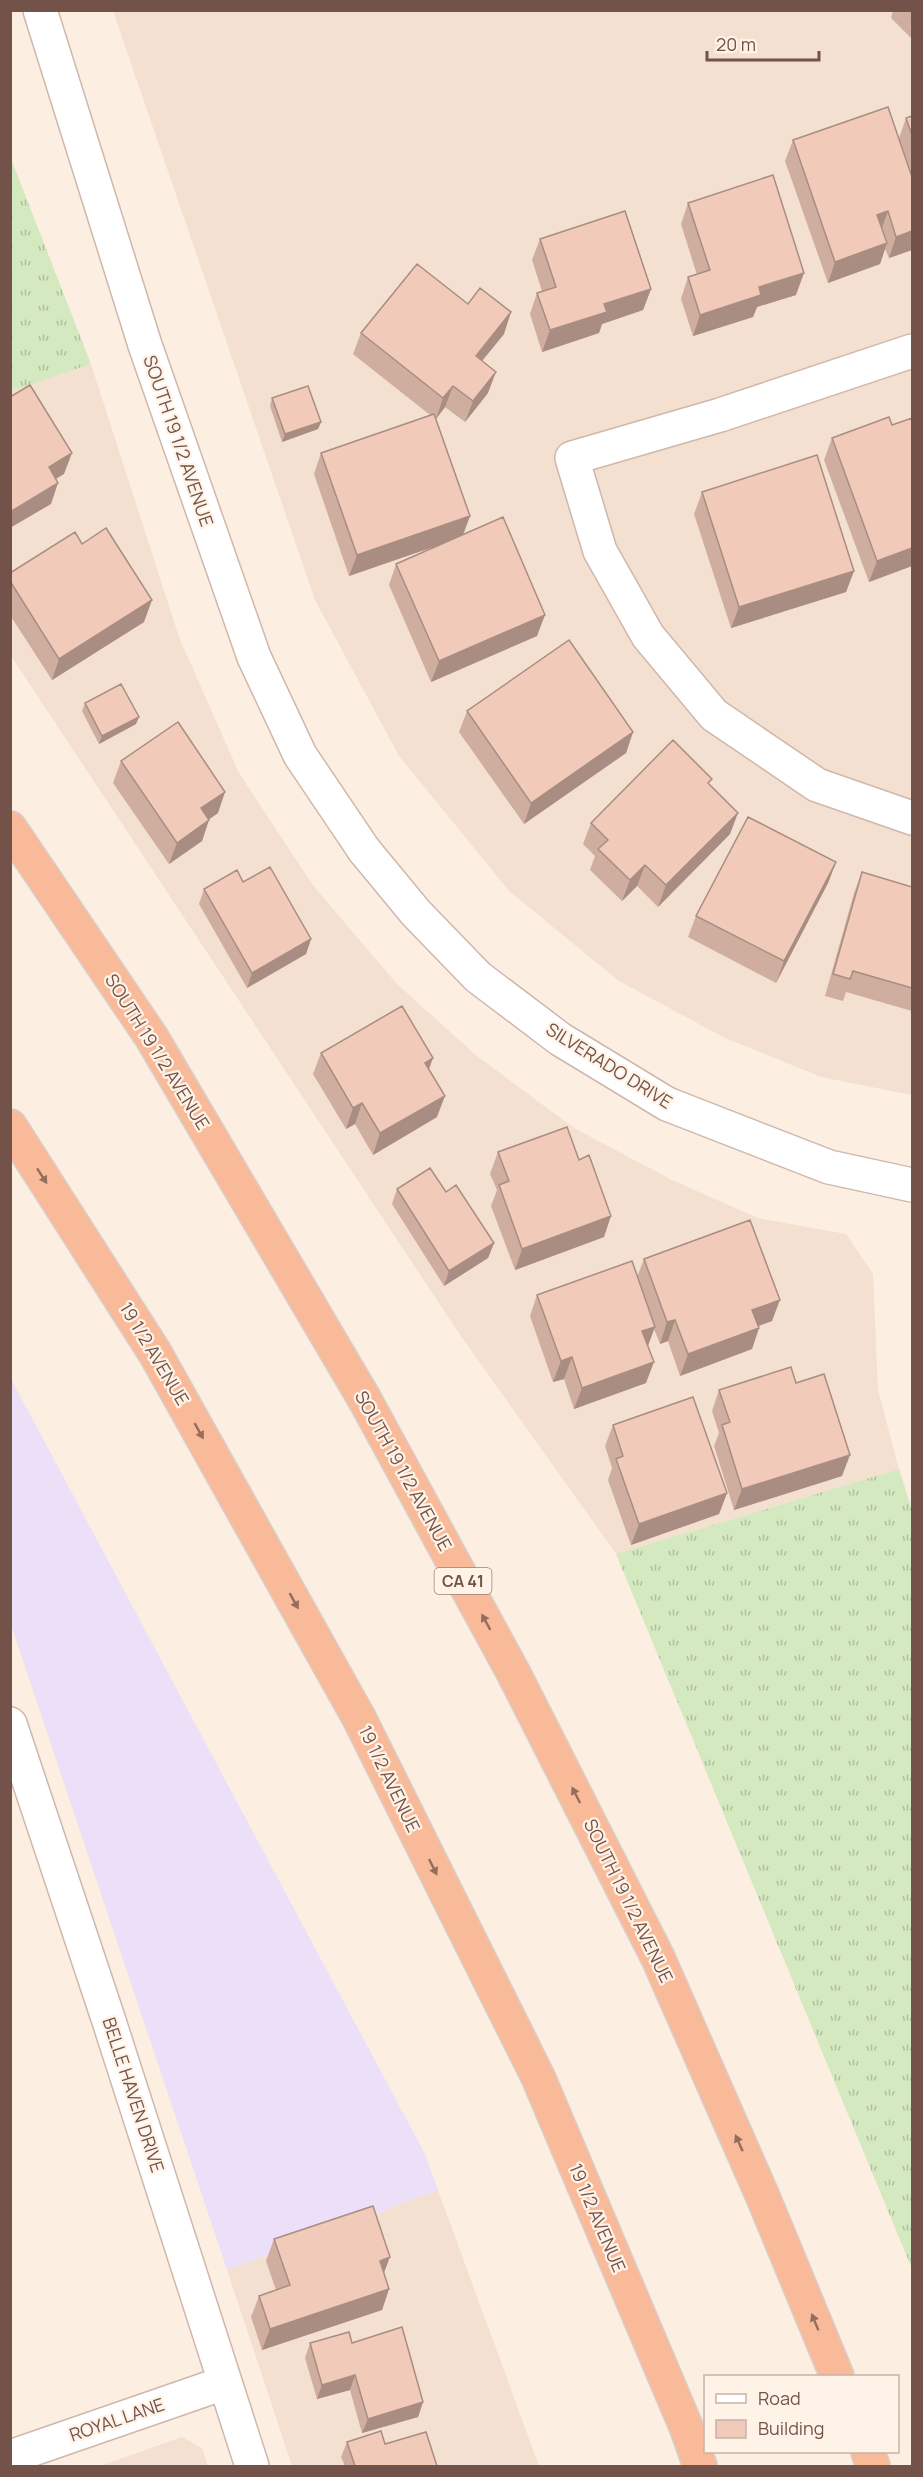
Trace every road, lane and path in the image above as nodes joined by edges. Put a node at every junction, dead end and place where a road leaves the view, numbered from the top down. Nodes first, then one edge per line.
1 (39, 10) edge
2 (912, 351) edge
3 (912, 818) edge
4 (10, 828) edge
5 (364, 850) joint
6 (10, 1126) edge
7 (912, 1185) edge
8 (10, 1724) edge
9 (837, 2375) edge
10 (224, 2383) junction
11 (10, 2457) edge
12 (252, 2466) edge
13 (700, 2466) edge

1 - 5 street, SOUTH 19 1/2 AVENUE
2 - 3 street
9 -> 4 highway, SOUTH 19 1/2 AVENUE / CA 41
5 - 7 street, SILVERADO DRIVE
6 -> 13 highway, 19 1/2 AVENUE
8 - 10 street, BELLE HAVEN DRIVE
10 - 11 street, ROYAL LANE
10 - 12 street, BELLE HAVEN DRIVE

